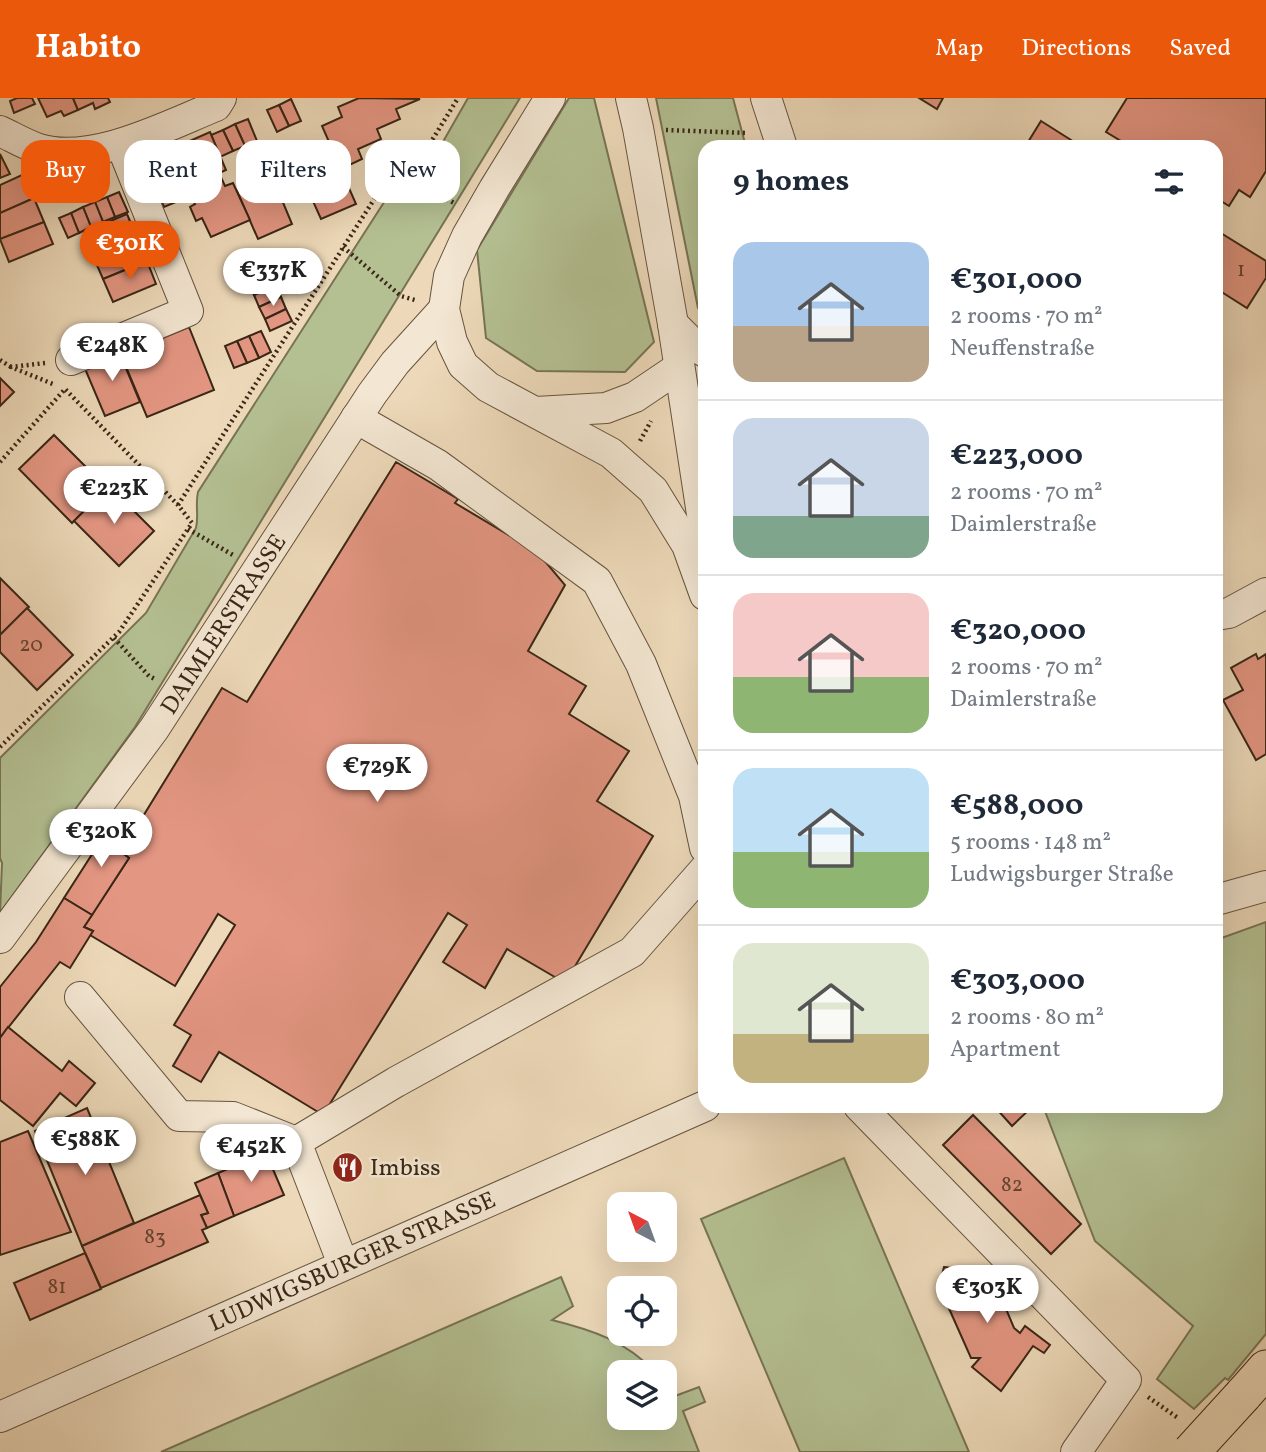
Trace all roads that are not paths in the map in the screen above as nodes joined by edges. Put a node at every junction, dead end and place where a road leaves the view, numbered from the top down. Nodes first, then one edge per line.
1 (221, 98) edge
2 (550, 98) edge
3 (631, 98) edge
4 (0, 131) edge
5 (121, 144) junction
6 (444, 309) junction
7 (673, 324) junction
8 (698, 348) edge
9 (678, 368) junction
10 (68, 374) road end
11 (534, 412) junction
12 (356, 418) junction
13 (698, 491) edge
14 (698, 576) edge
15 (1266, 593) edge
16 (1223, 614) edge
17 (698, 815) edge
18 (698, 877) edge
19 (1266, 887) edge
20 (1223, 898) edge
21 (0, 938) edge
22 (80, 997) dead end
23 (698, 1109) edge
24 (866, 1113) edge
25 (296, 1142) junction
26 (343, 1264) junction
27 (1254, 1382) edge
28 (0, 1417) edge
29 (1186, 1436) edge
30 (1076, 1452) edge

1 - 5 street
2 - 6 street
3 - 7 street
4 - 5 street
5 - 10 street
6 - 11 street
6 - 12 street, DAIMLERSTRASSE
7 - 8 street
7 - 9 street
9 - 11 street
9 - 13 street
11 - 14 street
12 - 17 street
12 - 21 street, DAIMLERSTRASSE
15 - 16 street
18 - 25 street
19 - 20 street
22 - 25 street
23 - 26 street, LUDWIGSBURGER STRASSE
24 - 30 street
25 - 26 street
26 - 28 street, LUDWIGSBURGER STRASSE
27 - 29 main road, bridge

